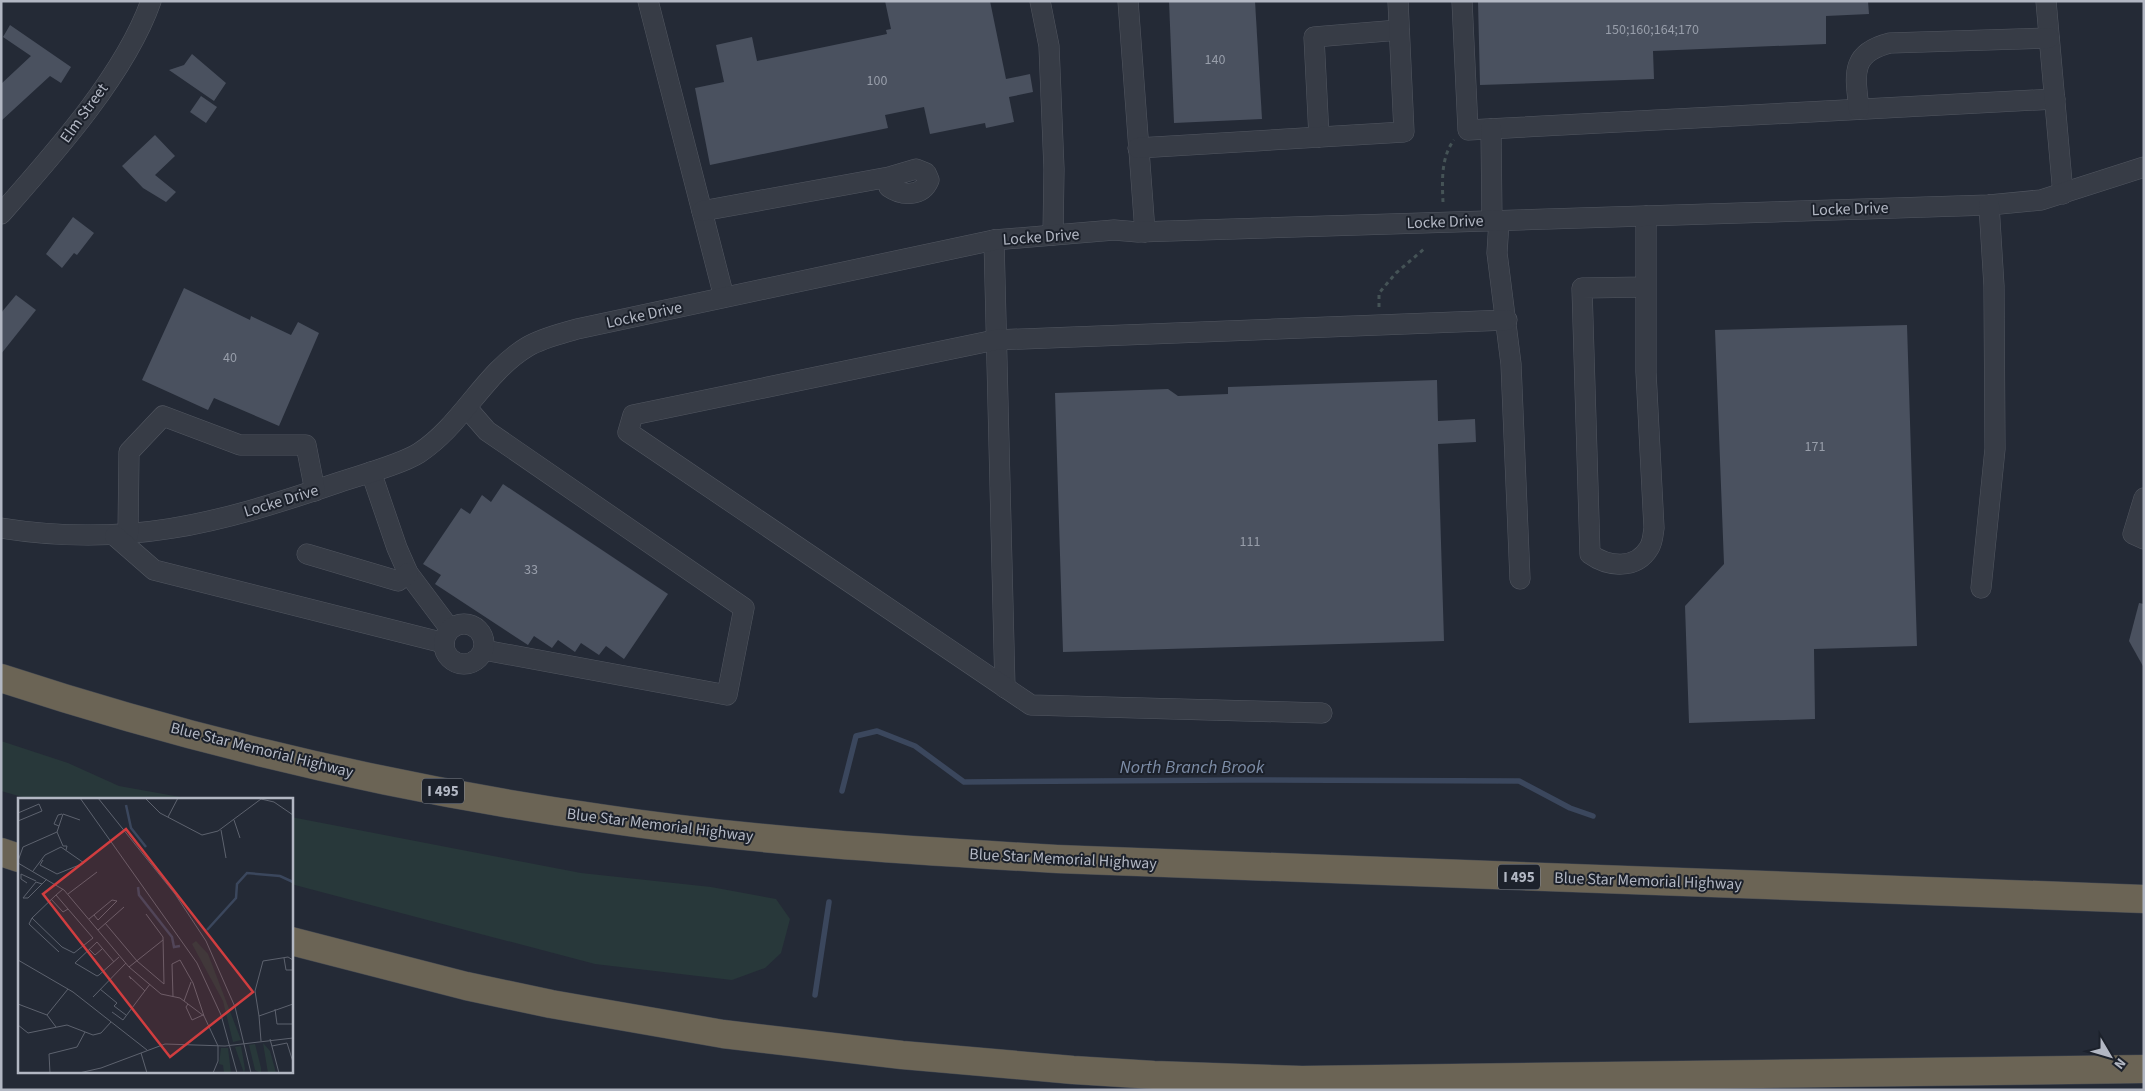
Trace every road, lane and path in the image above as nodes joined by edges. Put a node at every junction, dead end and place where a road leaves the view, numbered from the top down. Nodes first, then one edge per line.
1 (151, 1) edge
2 (648, 1) edge
3 (1040, 1) edge
4 (1128, 1) edge
5 (1398, 1) edge
6 (1462, 1) edge
7 (2046, 1) edge
8 (1399, 30) junction
9 (2049, 38) junction
10 (2055, 99) junction
11 (1859, 109) junction
12 (1491, 128) junction
13 (1468, 130) junction
14 (1319, 137) junction
15 (1138, 148) junction
16 (2144, 166) edge
17 (889, 177) dead end
18 (2063, 194) junction
19 (1443, 202) dead end
20 (1989, 205) junction
21 (702, 211) junction
22 (1, 214) edge
23 (1646, 216) junction
24 (1495, 221) junction
25 (1145, 232) junction
26 (1053, 235) junction
27 (994, 240) junction
28 (1424, 249) dead end
29 (1646, 287) junction
30 (724, 298) junction
31 (1379, 311) dead end
32 (1507, 320) junction
33 (995, 340) junction
34 (467, 408) junction
35 (371, 472) junction
36 (315, 490) junction
37 (2144, 498) edge
38 (1, 528) edge
39 (122, 535) junction
40 (2144, 539) edge
41 (307, 554) dead end
42 (408, 572) junction
43 (1520, 579) dead end
44 (1981, 588) dead end
45 (447, 636) junction
46 (484, 650) junction
47 (1, 678) edge
48 (1006, 688) junction
49 (1322, 713) dead end
50 (1, 852) edge
51 (18, 858) edge
52 (2144, 899) edge
53 (292, 941) edge
54 (2144, 1069) edge

1 - 22 street, Elm Street
2 - 21 street
3 - 26 street
4 - 15 street
5 - 8 street
6 - 13 street
7 - 9 street
8 - 14 street
8 - 14 street
9 - 10 street
9 - 11 street
10 - 11 street
10 - 18 street
11 - 12 street
12 - 13 street
12 - 24 street
13 - 19 path
14 - 15 street
15 - 25 street
16 - 18 street, Locke Drive
17 - 21 street
18 - 20 street, Locke Drive
20 - 23 street, Locke Drive
20 - 44 street
21 - 30 street
23 - 24 street, Locke Drive
23 - 29 street
24 - 25 street, Locke Drive
24 - 32 street
25 - 26 street, Locke Drive
26 - 27 street, Locke Drive
27 - 30 street, Locke Drive
27 - 33 street
28 - 31 path
29 - 29 street
30 - 34 street, Locke Drive
32 - 33 street
32 - 43 street
33 - 48 street
33 - 48 street
34 - 35 street, Locke Drive
34 - 46 street
35 - 36 street, Locke Drive
35 - 42 street
36 - 39 street, Locke Drive
36 - 39 street
37 - 40 street
38 - 39 street, Locke Drive
39 - 45 street
41 - 42 street
42 - 45 street
45 - 46 street
45 - 46 street
47 - 52 highway, Blue Star Memorial Highway / I 495
48 - 49 street
50 - 51 highway
53 - 54 highway

